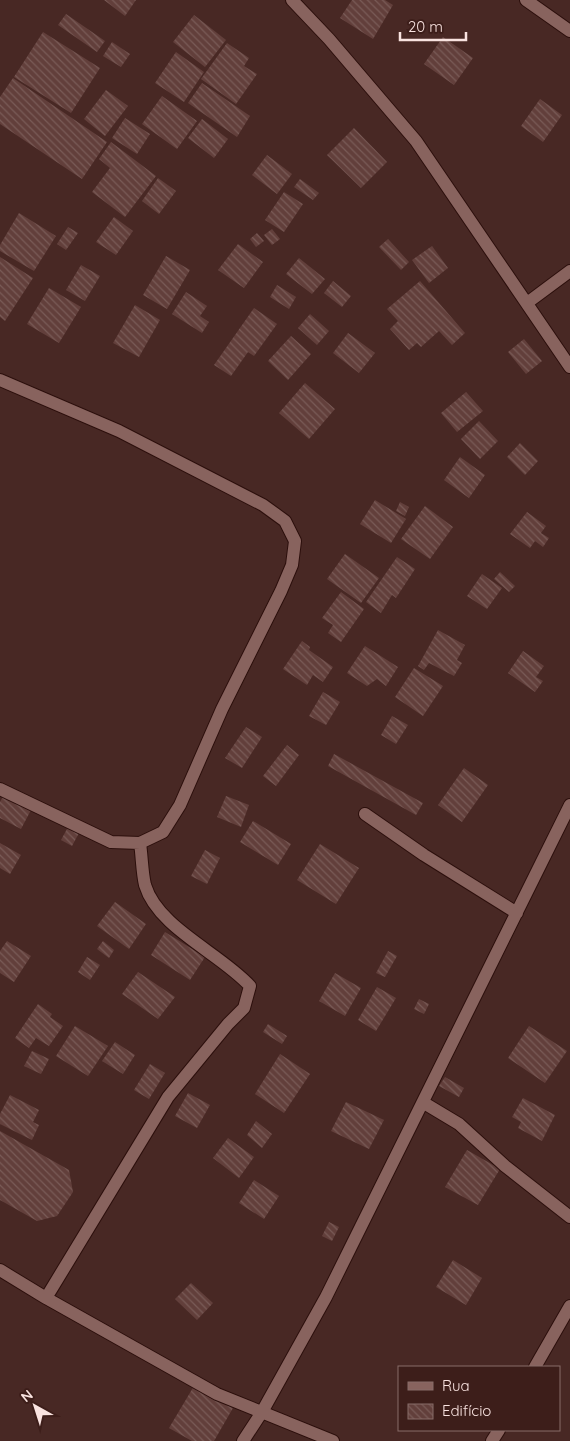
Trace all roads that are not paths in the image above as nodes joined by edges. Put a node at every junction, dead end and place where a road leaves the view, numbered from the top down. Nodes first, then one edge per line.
1 (292, 0) edge
2 (526, 0) edge
3 (570, 31) edge
4 (570, 270) edge
5 (528, 303) junction
6 (570, 367) edge
7 (0, 380) edge
8 (0, 789) edge
9 (570, 804) edge
10 (365, 814) dead end
11 (140, 843) junction
12 (517, 913) junction
13 (424, 1103) junction
14 (570, 1217) edge
15 (0, 1270) edge
16 (46, 1298) junction
17 (570, 1306) edge
18 (536, 1366) edge
19 (262, 1412) junction
20 (243, 1441) edge
21 (334, 1441) edge

1 - 5 street
2 - 3 street
4 - 5 street
5 - 6 street
7 - 11 street
8 - 11 street
9 - 12 street
10 - 12 street
11 - 16 street
12 - 13 street
13 - 14 street
13 - 19 street
15 - 16 street
16 - 19 street
17 - 18 street
19 - 20 street
19 - 21 street

